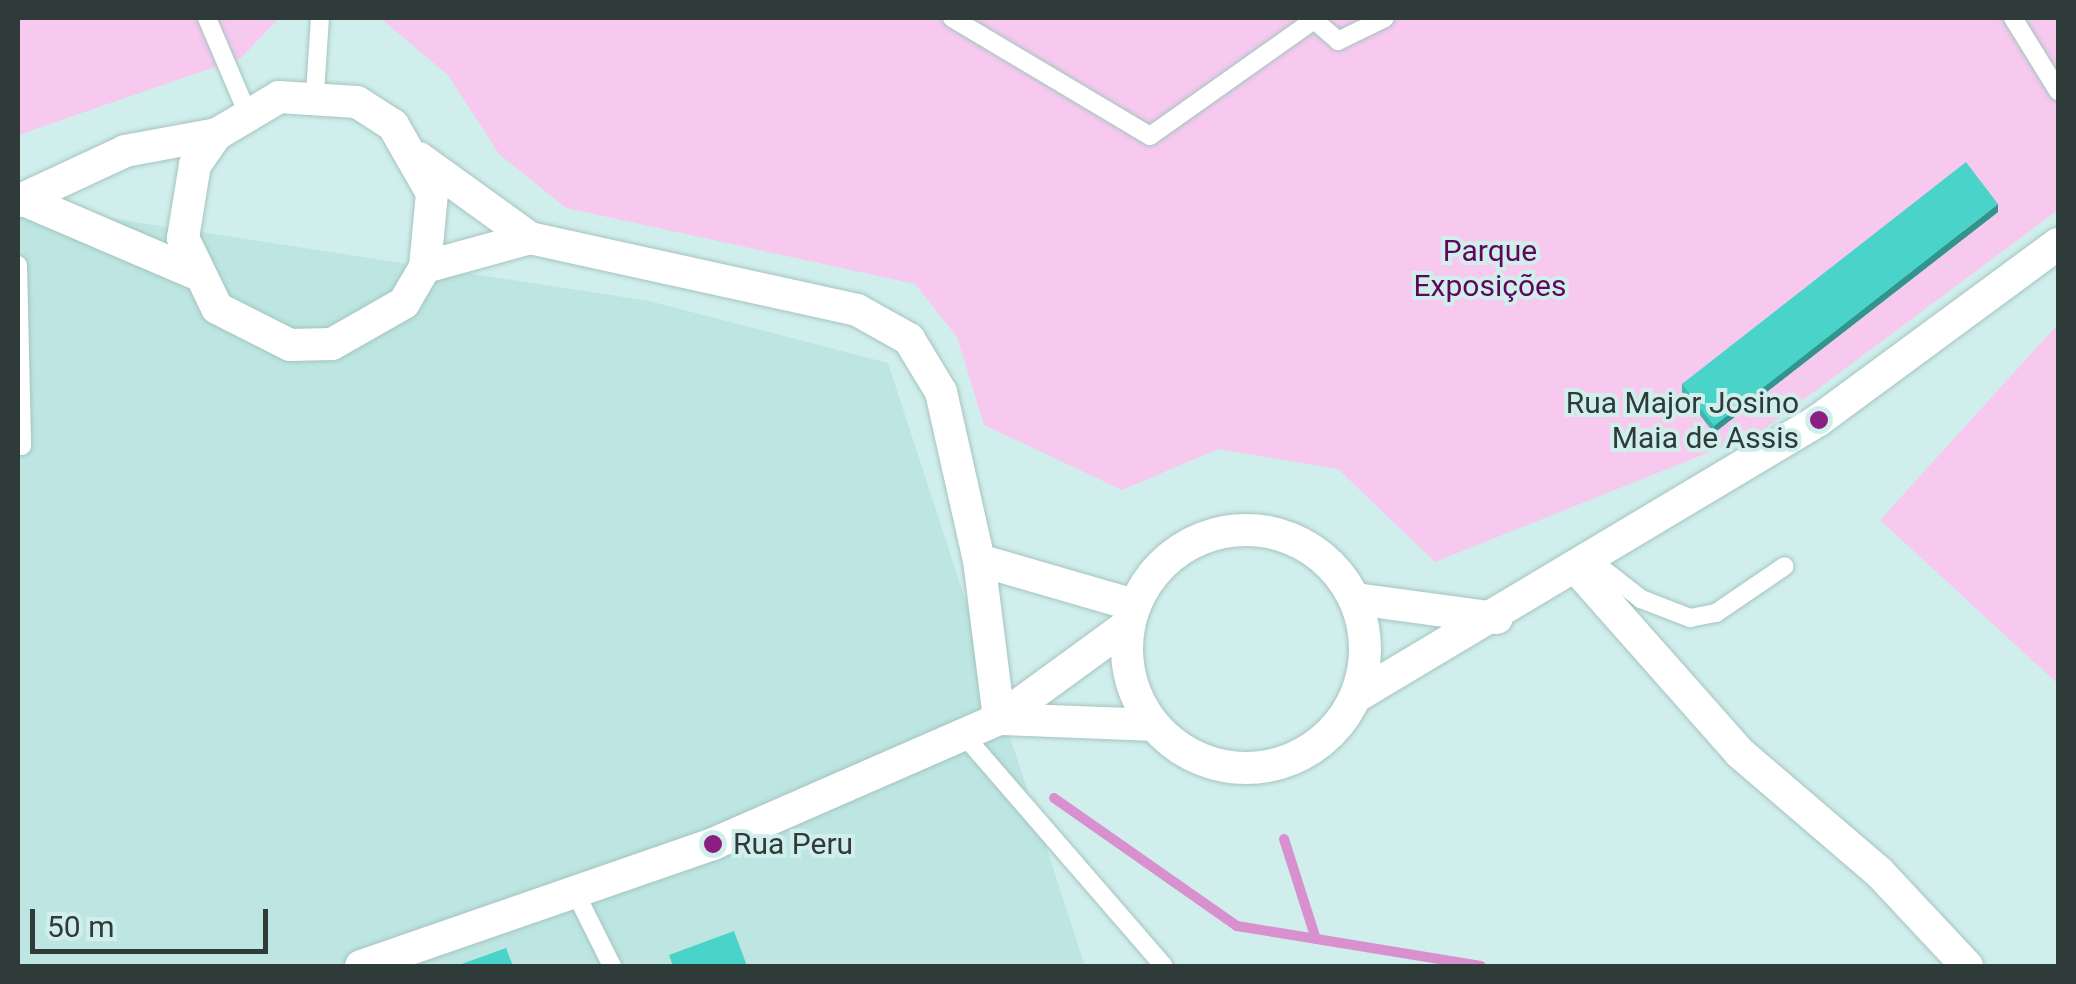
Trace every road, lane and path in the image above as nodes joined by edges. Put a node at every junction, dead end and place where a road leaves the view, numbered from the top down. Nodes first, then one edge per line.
1 (206, 18) edge
2 (320, 18) edge
3 (952, 18) edge
4 (1385, 18) edge
5 (2013, 18) edge
6 (1313, 19) edge
7 (2058, 91) edge
8 (315, 94) junction
9 (246, 110) junction
10 (216, 134) junction
11 (419, 158) junction
12 (21, 200) edge
13 (530, 238) junction
14 (2058, 244) edge
15 (18, 265) edge
16 (425, 267) junction
17 (194, 273) junction
18 (22, 446) dead end
19 (979, 560) junction
20 (1587, 566) junction
21 (1785, 566) dead end
22 (1356, 598) junction
23 (1131, 615) junction
24 (1497, 618) junction
25 (1357, 696) junction
26 (999, 719) junction
27 (1153, 726) junction
28 (962, 733) junction
29 (576, 892) junction
30 (361, 966) edge
31 (612, 966) edge
32 (1164, 966) edge
33 (1966, 966) edge

1 - 9 lane
2 - 8 lane
3 - 6 lane
4 - 6 lane
5 - 7 lane
8 - 9 street
8 - 11 street
9 - 10 street
10 - 12 street
10 - 17 street
11 - 13 street
11 - 16 street
12 - 17 street
13 - 16 street
13 - 19 street
14 - 20 street
15 - 18 lane
16 - 17 street
19 - 23 street
19 - 26 street
20 - 21 lane
20 - 24 street
20 - 33 street
22 - 23 street
22 - 24 street
22 - 25 street
23 - 26 street
23 - 27 street
24 - 25 street
25 - 27 street
26 - 27 street
26 - 28 street
28 - 29 street
28 - 32 lane
29 - 30 street
29 - 31 lane

